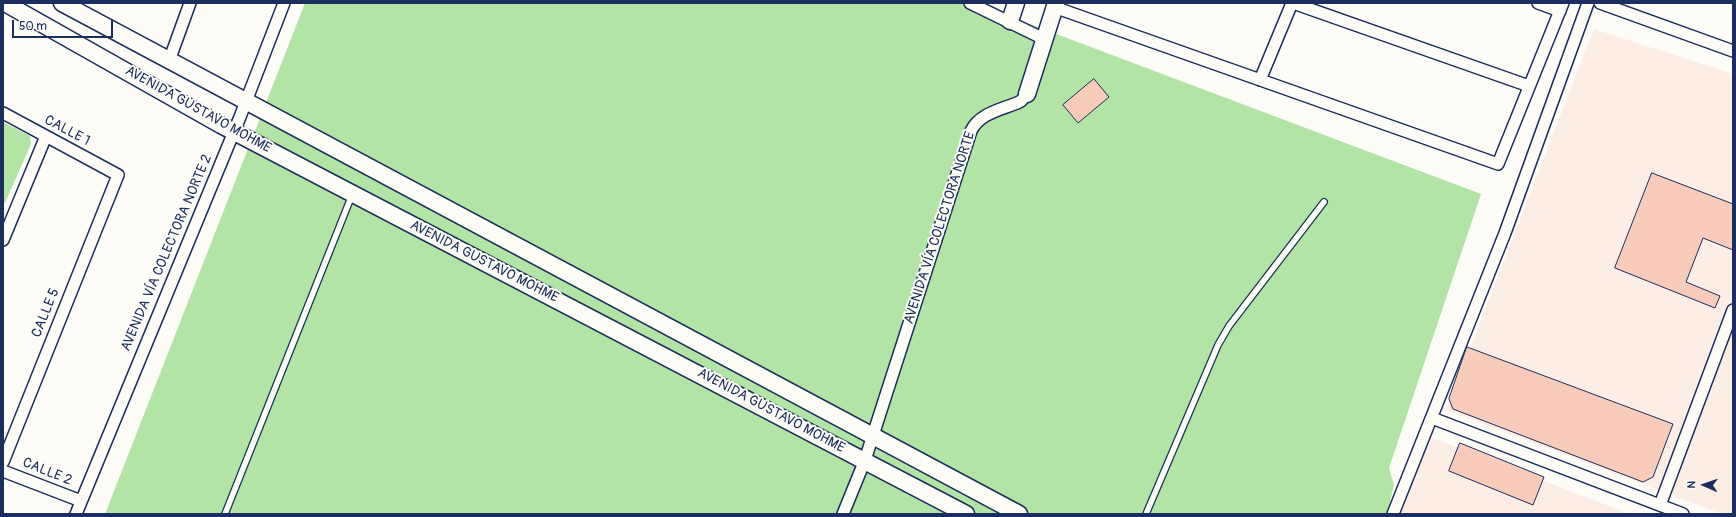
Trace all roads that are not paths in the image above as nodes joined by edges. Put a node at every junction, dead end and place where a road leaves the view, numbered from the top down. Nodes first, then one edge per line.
1 (5, 3) edge
2 (62, 3) edge
3 (190, 3) edge
4 (284, 3) edge
5 (970, 3) edge
6 (1016, 3) edge
7 (1293, 3) edge
8 (1538, 3) edge
9 (1588, 3) edge
10 (1600, 3) edge
11 (1055, 5) edge
12 (1561, 7) edge
13 (1010, 21) junction
14 (1044, 39) junction
15 (1733, 51) edge
16 (169, 61) junction
17 (1260, 80) junction
18 (1529, 86) junction
19 (1027, 94) joint
20 (247, 101) junction
21 (3, 112) edge
22 (234, 132) junction
23 (46, 136) junction
24 (118, 175) joint
25 (353, 193) junction
26 (1324, 202) dead end
27 (3, 240) edge
28 (1733, 310) edge
29 (1432, 418) junction
30 (872, 436) junction
31 (3, 462) edge
32 (862, 468) junction
33 (3, 471) edge
34 (81, 501) junction
35 (1660, 505) junction
36 (76, 514) edge
37 (225, 514) edge
38 (843, 514) edge
39 (966, 514) edge
40 (1019, 514) edge
41 (1146, 514) edge
42 (1393, 514) edge
43 (1683, 514) edge

1 - 22 street, AVENIDA GUSTAVO MOHME
2 - 16 street, AVENIDA GUSTAVO MOHME
3 - 16 street
4 - 20 street, AVENIDA VÍA COLECTORA NORTE 2
5 - 13 street
6 - 13 street
7 - 17 street
7 - 18 street
8 - 12 street
9 - 29 street
10 - 15 street
11 - 14 street, AVENIDA VÍA COLECTORA NORTE
11 - 17 street
12 - 18 street
13 - 14 street
14 - 19 street, AVENIDA VÍA COLECTORA NORTE
16 - 20 street, AVENIDA GUSTAVO MOHME
17 - 18 street
19 - 30 street, AVENIDA VÍA COLECTORA NORTE
20 - 22 street, AVENIDA VÍA COLECTORA NORTE 2
20 - 30 street, AVENIDA GUSTAVO MOHME
21 - 23 street, CALLE 1
22 - 25 street, AVENIDA GUSTAVO MOHME
22 - 34 street, AVENIDA VÍA COLECTORA NORTE 2
23 - 24 street, CALLE 1
23 - 27 street
24 - 31 street, CALLE 5
25 - 32 street, AVENIDA GUSTAVO MOHME
25 - 37 lane
26 - 41 lane
28 - 35 street
29 - 35 street
29 - 42 street
30 - 32 street, AVENIDA VÍA COLECTORA NORTE
30 - 40 street, AVENIDA GUSTAVO MOHME
32 - 38 street
32 - 39 street, AVENIDA GUSTAVO MOHME
33 - 34 street, CALLE 2
34 - 36 street, AVENIDA VÍA COLECTORA NORTE 2
35 - 43 street

